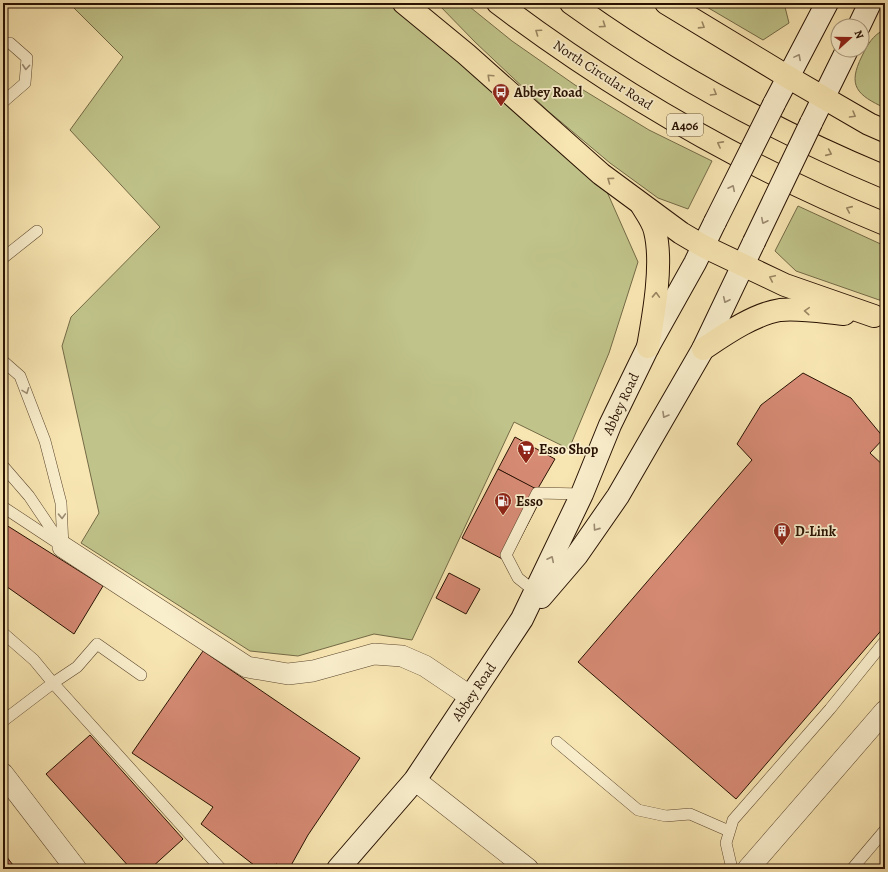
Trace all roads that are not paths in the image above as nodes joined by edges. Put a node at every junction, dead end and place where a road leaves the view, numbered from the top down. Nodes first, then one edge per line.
1 (404, 3) edge
2 (498, 3) edge
3 (571, 3) edge
4 (666, 3) edge
5 (827, 3) edge
6 (870, 3) edge
7 (863, 18) edge
8 (3, 43) edge
9 (843, 58) edge
10 (788, 77) junction
11 (823, 98) junction
12 (3, 102) edge
13 (885, 131) edge
14 (885, 177) edge
15 (641, 204) junction
16 (885, 224) edge
17 (37, 231) dead end
18 (703, 246) junction
19 (3, 258) edge
20 (743, 265) junction
21 (880, 317) edge
22 (648, 347) junction
23 (703, 349) junction
24 (3, 361) edge
25 (3, 466) edge
26 (582, 494) junction
27 (3, 508) edge
28 (63, 547) junction
29 (539, 594) junction
30 (3, 633) edge
31 (885, 641) edge
32 (141, 674) dead end
33 (53, 684) junction
34 (471, 696) junction
35 (885, 711) edge
36 (3, 721) edge
37 (557, 742) dead end
38 (3, 774) edge
39 (415, 780) junction
40 (885, 830) edge
41 (729, 831) junction
42 (76, 869) edge
43 (221, 869) edge
44 (338, 869) edge
45 (528, 869) edge
46 (732, 869) edge
47 (748, 869) edge
48 (852, 869) edge

15 -> 1 highway
16 -> 2 highway, North Circular Road / A406
3 -> 14 highway
4 -> 10 highway
10 -> 5 street, Abbey Road
6 - 7 street
8 -> 12 lane
9 - 11 street
10 - 11 highway
18 -> 10 street, Abbey Road, bridge
11 -> 13 highway
11 -> 20 street, bridge
15 - 18 highway
22 -> 15 highway
17 - 19 lane
18 - 20 highway
18 - 22 street, Abbey Road
21 -> 20 highway
20 -> 23 street
21 -> 23 highway
22 - 26 street, Abbey Road
23 -> 29 street
24 -> 28 lane
25 - 28 lane
29 -> 26 street, Abbey Road
26 - 29 lane
27 - 28 lane
28 - 34 street
29 - 34 street, Abbey Road
30 - 33 lane
31 - 41 lane
32 - 33 lane
33 - 36 lane
33 - 43 lane
34 - 39 street, Abbey Road
35 - 47 street
37 - 41 lane
38 - 42 street
39 - 44 street, Abbey Road
39 - 45 street
40 - 48 lane
41 - 46 lane

